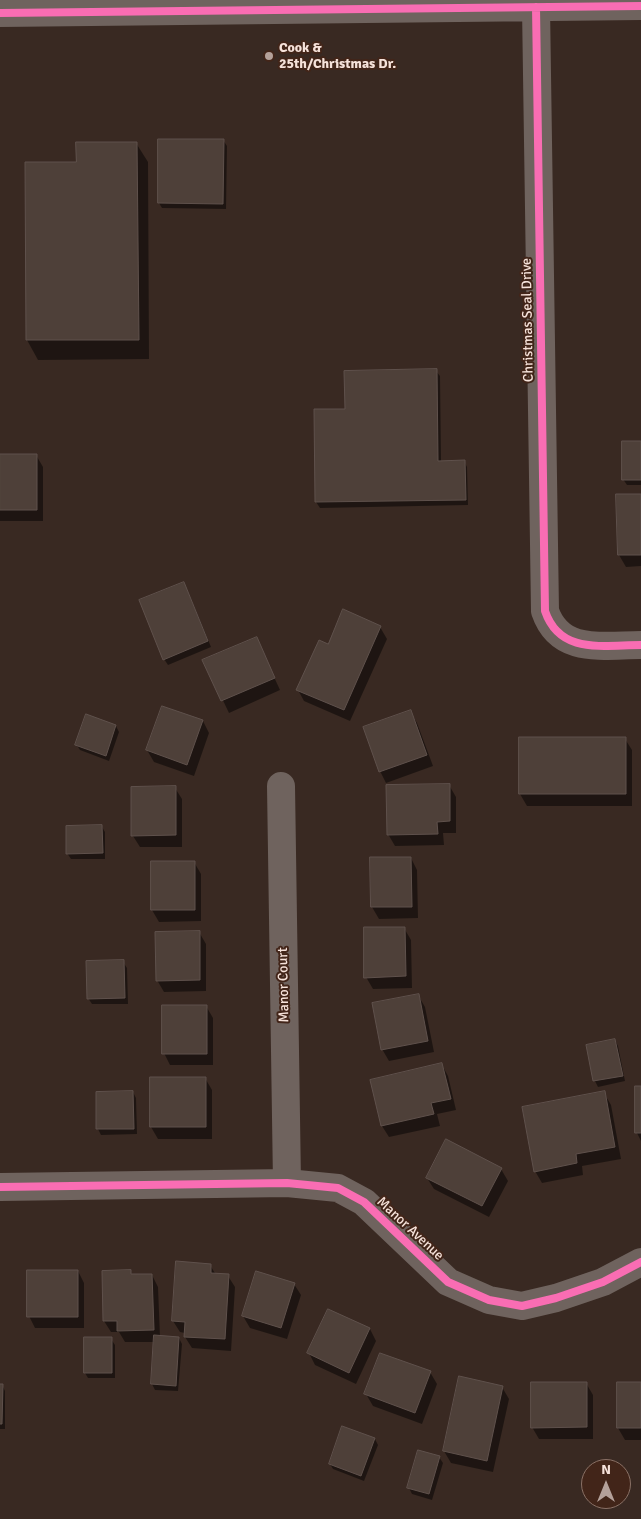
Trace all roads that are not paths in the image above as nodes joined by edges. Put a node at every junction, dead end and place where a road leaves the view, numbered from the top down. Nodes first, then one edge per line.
1 (495, 4) edge
2 (177, 6) edge
3 (641, 6) edge
4 (536, 7) junction
5 (0, 13) edge
6 (641, 645) edge
7 (281, 786) dead end
8 (287, 1184) junction
9 (0, 1188) edge
10 (641, 1262) edge

1 - 2 street
1 - 4 street
2 - 5 street
3 - 4 street
4 - 6 street, Christmas Seal Drive
7 - 8 street, Manor Court
8 - 9 street, Manor Avenue
8 - 10 street, Manor Avenue

